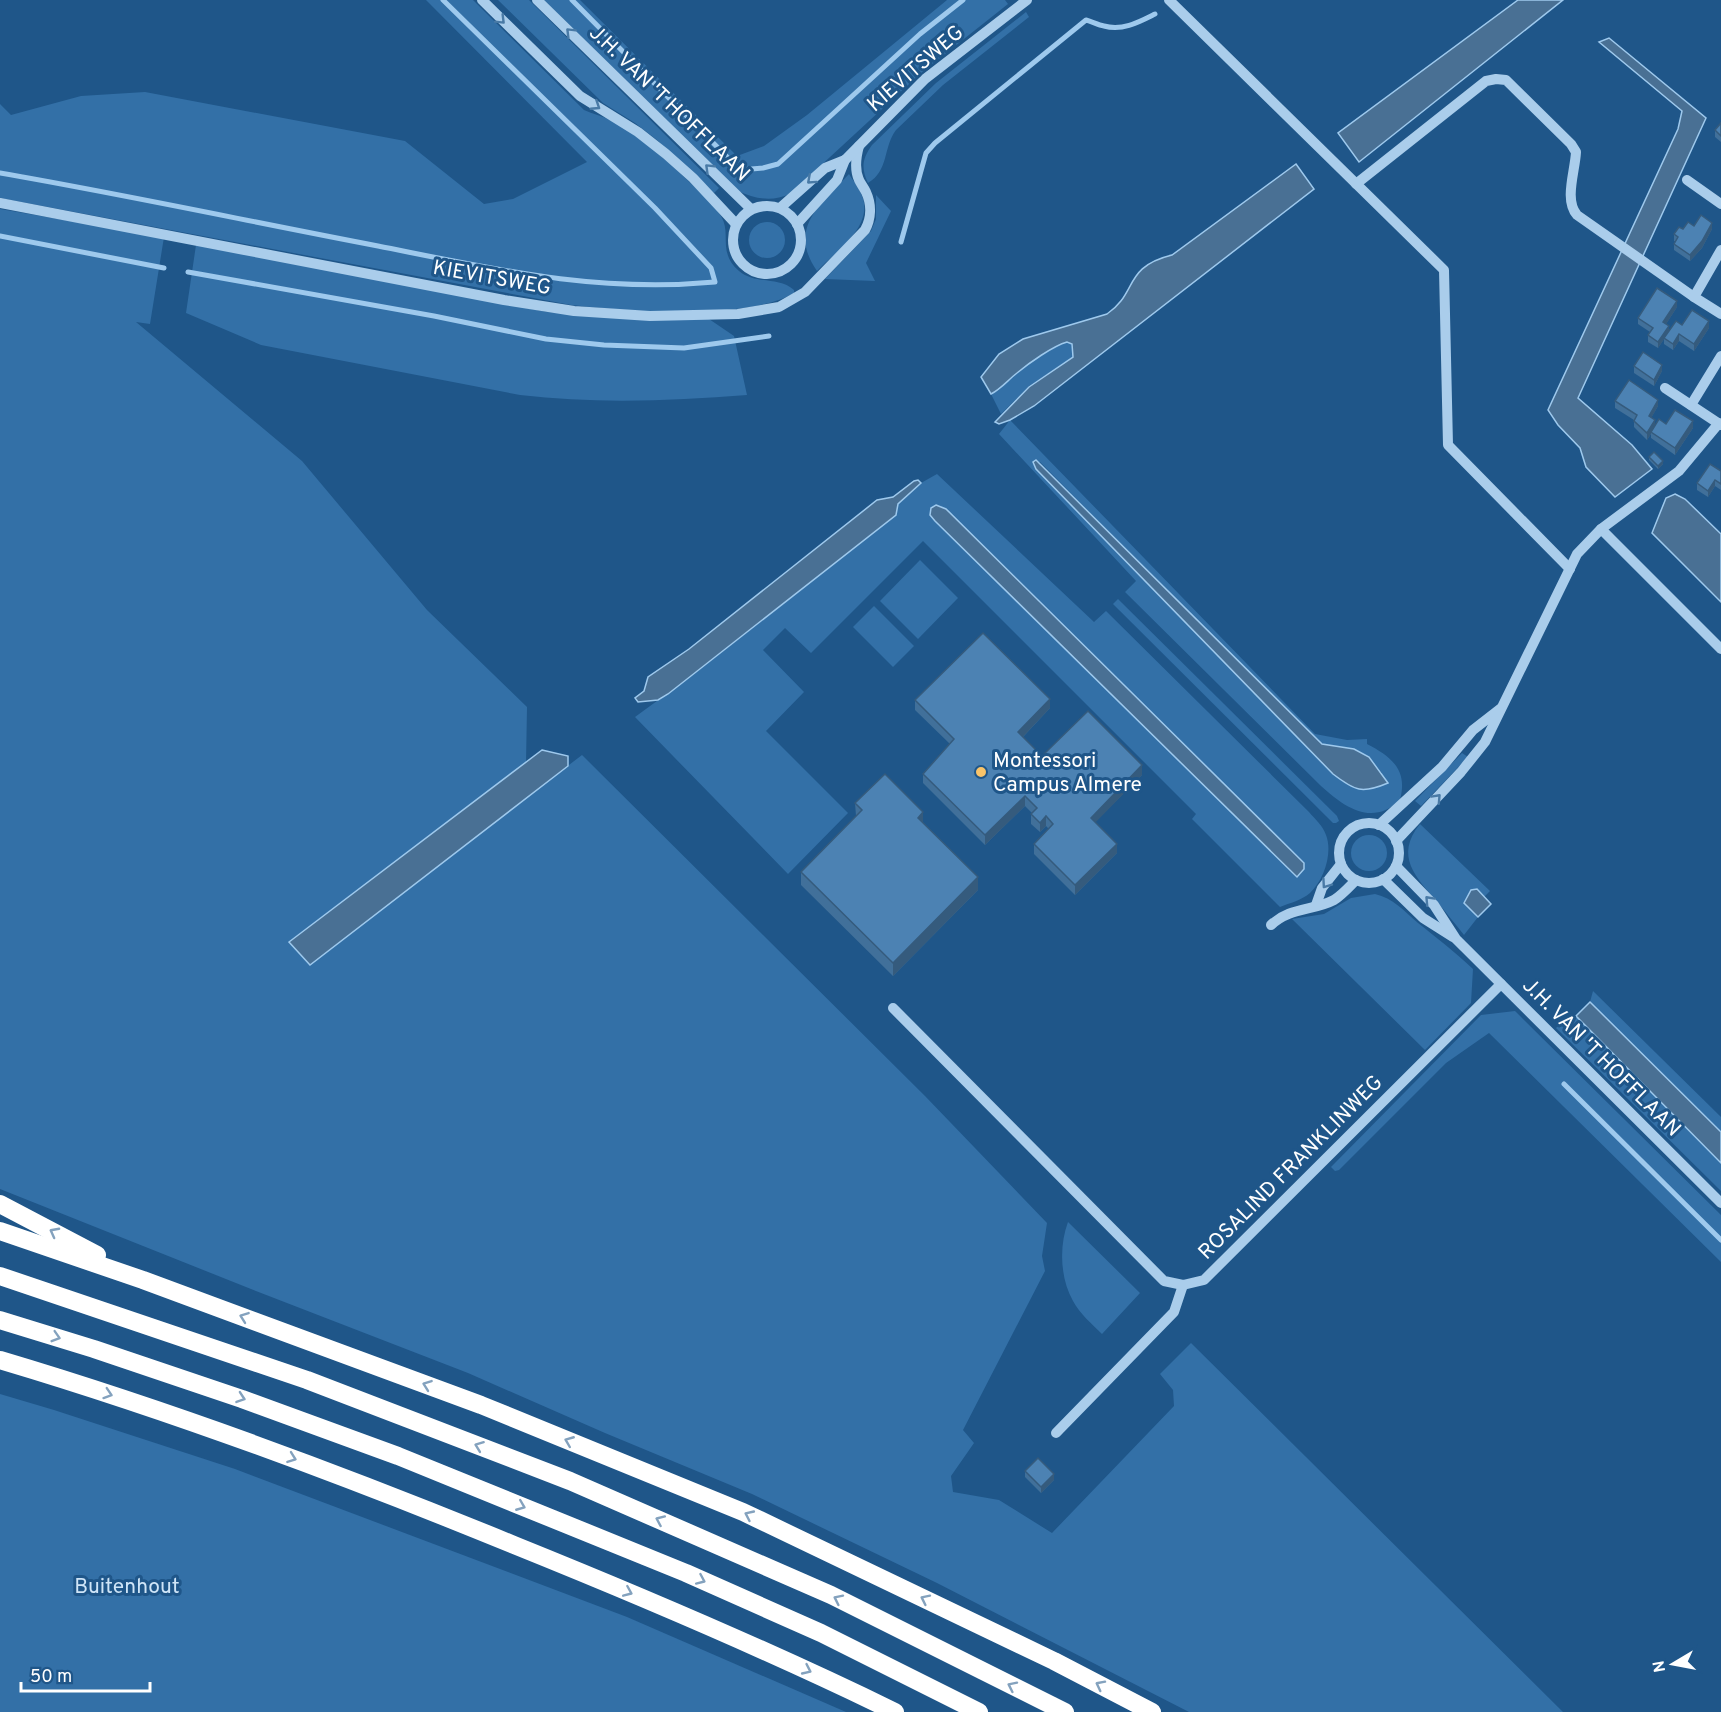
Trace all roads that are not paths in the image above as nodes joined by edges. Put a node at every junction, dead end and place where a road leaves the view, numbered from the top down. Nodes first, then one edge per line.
1 (482, 0) edge
2 (537, 0) edge
3 (1027, 0) edge
4 (1169, 0) edge
5 (859, 146) junction
6 (845, 160) junction
7 (1687, 180) dead end
8 (1356, 184) junction
9 (0, 203) edge
10 (1721, 204) edge
11 (780, 208) junction
12 (751, 209) junction
13 (736, 224) junction
14 (797, 224) junction
15 (1721, 250) edge
16 (1694, 297) junction
17 (1721, 314) edge
18 (1721, 356) edge
19 (1665, 387) dead end
20 (1691, 405) junction
21 (1720, 424) edge
22 (1601, 529) junction
23 (1570, 568) junction
24 (1721, 648) edge
25 (1503, 706) junction
26 (1379, 825) junction
27 (1396, 841) junction
28 (1341, 864) junction
29 (1396, 866) junction
30 (1383, 879) junction
31 (1356, 880) junction
32 (1316, 905) junction
33 (1271, 925) dead end
34 (1456, 939) junction
35 (1501, 984) junction
36 (893, 1008) dead end
37 (1721, 1203) edge
38 (0, 1204) edge
39 (0, 1231) edge
40 (0, 1276) edge
41 (142, 1280) junction
42 (1183, 1285) junction
43 (0, 1320) edge
44 (0, 1362) edge
45 (1056, 1433) dead end
46 (895, 1712) edge
47 (979, 1712) edge
48 (1065, 1712) edge
49 (1152, 1712) edge

1 -> 13 street, J.H. VAN 'T HOFFLAAN
12 -> 2 street, J.H. VAN 'T HOFFLAAN
3 - 5 street, KIEVITSWEG
4 - 8 street
5 - 6 street, KIEVITSWEG
5 - 9 street, KIEVITSWEG
6 -> 11 street, KIEVITSWEG
6 - 14 street, KIEVITSWEG
7 - 10 street
8 - 16 street
8 - 23 street
11 - 12 street
11 - 14 street
12 - 13 street
13 - 14 street
15 - 16 street
16 - 17 street
18 - 20 street
19 - 20 street
20 - 21 street
21 - 22 street
22 - 23 street
22 - 24 street
23 - 25 street
25 - 26 street
27 -> 25 street
26 - 27 street
26 - 28 street
27 - 29 street
28 - 31 street
28 -> 32 street
29 - 30 street
34 -> 29 street, J.H. VAN 'T HOFFLAAN
30 - 31 street
30 - 34 street, J.H. VAN 'T HOFFLAAN
31 - 32 street
32 - 33 street
34 - 35 street, J.H. VAN 'T HOFFLAAN
35 - 37 street, J.H. VAN 'T HOFFLAAN
35 - 42 street, ROSALIND FRANKLINWEG
36 - 42 street
41 -> 38 highway
39 - 41 highway
48 -> 40 highway
49 -> 41 highway
42 - 45 street
43 -> 47 highway
44 -> 46 highway

